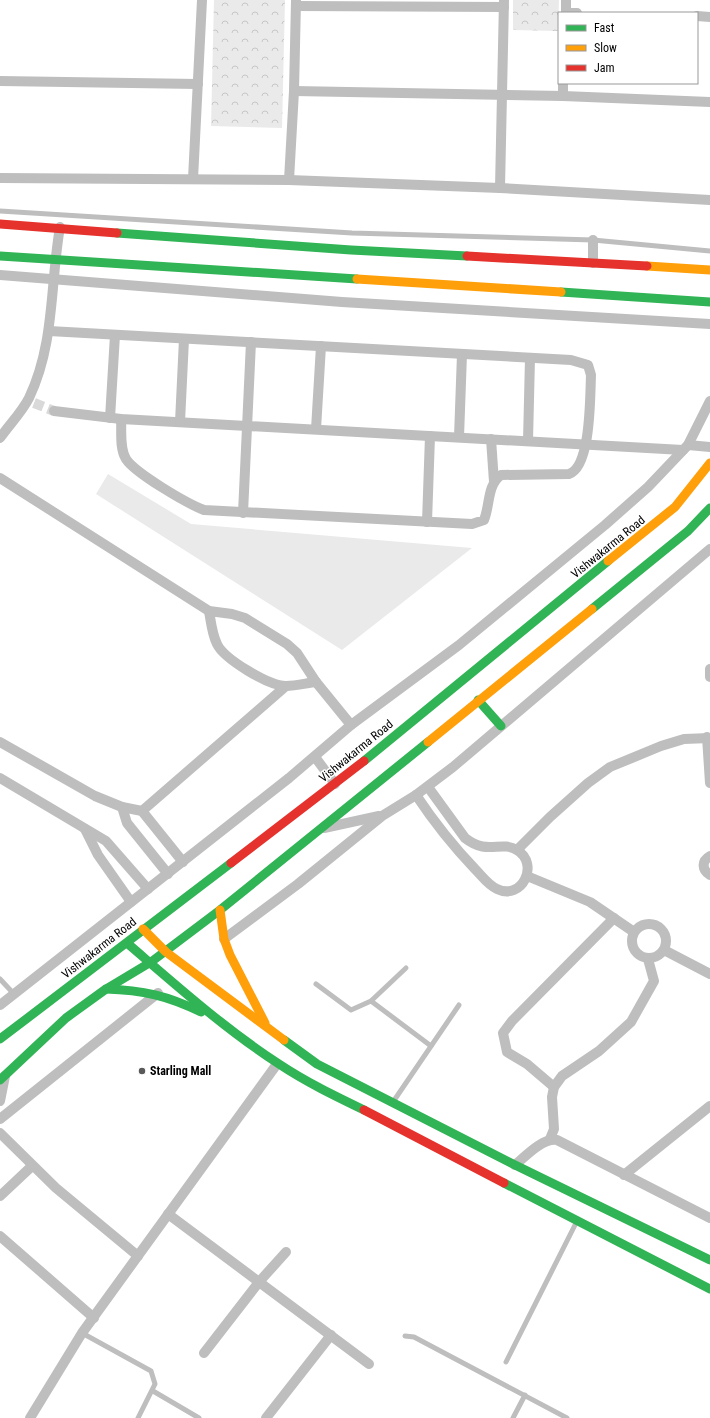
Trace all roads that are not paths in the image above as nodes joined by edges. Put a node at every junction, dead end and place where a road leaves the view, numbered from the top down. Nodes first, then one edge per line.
1 (202, 0) edge
2 (566, 0) edge
3 (296, 3) edge
4 (504, 4) edge
5 (566, 12) edge
6 (698, 16) edge
7 (710, 17) edge
8 (0, 81) edge
9 (198, 84) junction
10 (564, 84) edge
11 (294, 91) junction
12 (502, 95) junction
13 (563, 96) junction
14 (710, 102) edge
15 (0, 178) edge
16 (193, 178) junction
17 (289, 180) junction
18 (500, 188) junction
19 (710, 200) edge
20 (0, 211) edge
21 (0, 224) edge
22 (60, 227) junction
23 (593, 240) junction
24 (710, 251) edge
25 (0, 256) edge
26 (54, 260) junction
27 (593, 263) junction
28 (710, 270) edge
29 (0, 275) edge
30 (54, 280) junction
31 (710, 302) edge
32 (710, 324) edge
33 (49, 331) junction
34 (115, 335) junction
35 (184, 339) junction
36 (252, 342) junction
37 (321, 346) junction
38 (462, 354) junction
39 (530, 358) junction
40 (710, 401) edge
41 (54, 411) tunnel mouth
42 (110, 418) junction
43 (121, 419) junction
44 (180, 422) junction
45 (249, 426) junction
46 (316, 429) junction
47 (430, 436) junction
48 (459, 437) junction
49 (0, 438) edge
50 (491, 439) junction
51 (528, 441) junction
52 (586, 444) junction
53 (686, 447) junction
54 (710, 447) edge
55 (710, 463) edge
56 (0, 478) edge
57 (494, 482) junction
58 (710, 508) edge
59 (243, 513) junction
60 (427, 522) junction
61 (710, 549) edge
62 (209, 611) junction
63 (710, 668) edge
64 (710, 677) edge
65 (316, 682) junction
66 (286, 686) junction
67 (478, 700) junction
68 (351, 725) junction
69 (500, 726) junction
70 (708, 738) edge
71 (0, 742) edge
72 (315, 757) junction
73 (0, 778) edge
74 (710, 783) edge
75 (335, 784) junction
76 (428, 787) junction
77 (416, 795) junction
78 (122, 808) junction
79 (142, 811) junction
80 (382, 816) junction
81 (86, 829) junction
82 (322, 829) junction
83 (517, 850) junction
84 (710, 856) edge
85 (183, 862) junction
86 (168, 874) junction
87 (710, 874) edge
88 (527, 876) junction
89 (148, 889) junction
90 (131, 902) junction
91 (220, 910) junction
92 (614, 918) junction
93 (143, 929) junction
94 (634, 932) junction
95 (224, 939) junction
96 (127, 943) junction
97 (664, 950) junction
98 (166, 952) junction
99 (648, 959) junction
100 (151, 962) junction
101 (406, 968) dead end
102 (710, 974) edge
103 (0, 979) edge
104 (316, 984) dead end
105 (106, 989) junction
106 (158, 993) junction
107 (14, 994) junction
108 (371, 1001) junction
109 (0, 1005) edge
110 (459, 1005) dead end
111 (224, 1023) junction
112 (267, 1026) junction
113 (0, 1039) edge
114 (431, 1046) junction
115 (277, 1064) junction
116 (3, 1078) edge
117 (554, 1087) junction
118 (0, 1101) edge
119 (393, 1103) junction
120 (710, 1106) edge
121 (0, 1119) edge
122 (2, 1136) edge
123 (550, 1139) junction
124 (515, 1165) junction
125 (32, 1166) junction
126 (624, 1175) junction
127 (0, 1196) edge
128 (168, 1214) junction
129 (710, 1218) edge
130 (578, 1220) junction
131 (0, 1236) edge
132 (286, 1252) dead end
133 (138, 1256) junction
134 (710, 1260) edge
135 (259, 1282) junction
136 (710, 1289) edge
137 (94, 1318) junction
138 (82, 1333) junction
139 (331, 1335) junction
140 (405, 1336) dead end
141 (204, 1353) dead end
142 (506, 1362) dead end
143 (369, 1364) dead end
144 (153, 1391) junction
145 (525, 1395) junction
146 (30, 1418) edge
147 (138, 1418) edge
148 (199, 1418) edge
149 (266, 1418) edge
150 (513, 1418) edge
151 (567, 1418) edge

1 - 9 street
2 - 5 street
3 - 4 street
3 - 11 street
4 - 12 street
6 - 7 street
8 - 9 street
9 - 16 street
10 - 13 street
11 - 12 street
11 - 17 street
12 - 13 street
12 - 18 street
13 - 14 street
15 - 16 street
16 - 17 street
17 - 18 street
18 - 19 street
20 - 23 lane
21 - 22 street
22 - 26 street
22 - 27 street
23 - 24 lane
23 - 27 street
25 - 26 street
26 - 30 street
26 - 31 street
27 - 28 street
29 - 30 street
30 - 32 street
30 - 33 street
33 - 34 street
33 - 49 street
34 - 35 street
34 - 42 street
35 - 36 street
35 - 44 street
36 - 37 street
36 - 45 street
37 - 38 street
37 - 46 street
38 - 39 street
38 - 48 street
39 - 51 street
39 - 52 street
40 - 53 street
41 - 42 street
42 - 43 street
43 - 44 street
43 - 59 street
44 - 45 street
45 - 46 street
45 - 59 street
46 - 47 street
47 - 48 street
47 - 60 street
48 - 50 street
50 - 51 street
50 - 57 street
51 - 52 street
52 - 53 street
52 - 57 street
53 - 54 street
53 - 68 street
55 - 75 street, Vishwakarma Road
56 - 62 street
57 - 60 street
58 - 67 street
59 - 60 street
61 - 69 street
62 - 65 street
62 - 66 street
63 - 64 street
65 - 66 street
65 - 68 street
66 - 79 street
67 - 69 street
67 - 82 street
68 - 72 street
69 - 76 street
70 - 74 street
70 - 83 street
71 - 78 street
72 - 75 street
72 - 85 street
73 - 81 street
75 - 93 street, Vishwakarma Road
76 - 77 street
76 - 83 street
77 - 80 street
77 - 88 street
78 - 79 street
78 - 86 street
79 - 85 street
80 - 82 street
80 - 95 street
81 - 89 street
81 - 90 street
82 - 91 street
83 - 88 street
84 - 87 street
85 - 86 street
86 - 89 street
88 - 92 street
89 - 90 street
90 - 107 street
91 - 95 street
91 - 98 street
92 - 94 street
92 - 117 street
93 - 96 street, Vishwakarma Road
93 - 98 street
94 - 97 street
94 - 99 street
95 - 112 street
96 - 100 street
96 - 113 street, Vishwakarma Road
97 - 99 street
97 - 102 street
98 - 100 street
98 - 112 street
99 - 117 street
100 - 105 street
100 - 111 street
101 - 108 lane
103 - 107 lane
104 - 108 lane
105 - 106 street
105 - 116 street
106 - 111 street
106 - 121 street
107 - 109 street
108 - 114 lane
110 - 114 lane
111 - 115 street
112 - 119 street
114 - 119 lane
115 - 128 street
115 - 130 street
116 - 118 street
117 - 123 street
119 - 124 street
120 - 126 street
122 - 125 street
123 - 124 street
123 - 126 street
124 - 134 street
125 - 127 street
125 - 133 street
126 - 129 street
128 - 133 street
128 - 135 street
130 - 136 street
130 - 142 lane
131 - 137 street
132 - 135 street
133 - 137 street
135 - 139 street
135 - 141 street
137 - 138 street
138 - 144 lane
138 - 146 street
139 - 143 street
139 - 149 street
140 - 145 lane
144 - 147 lane
144 - 148 lane
145 - 150 lane
145 - 151 lane

